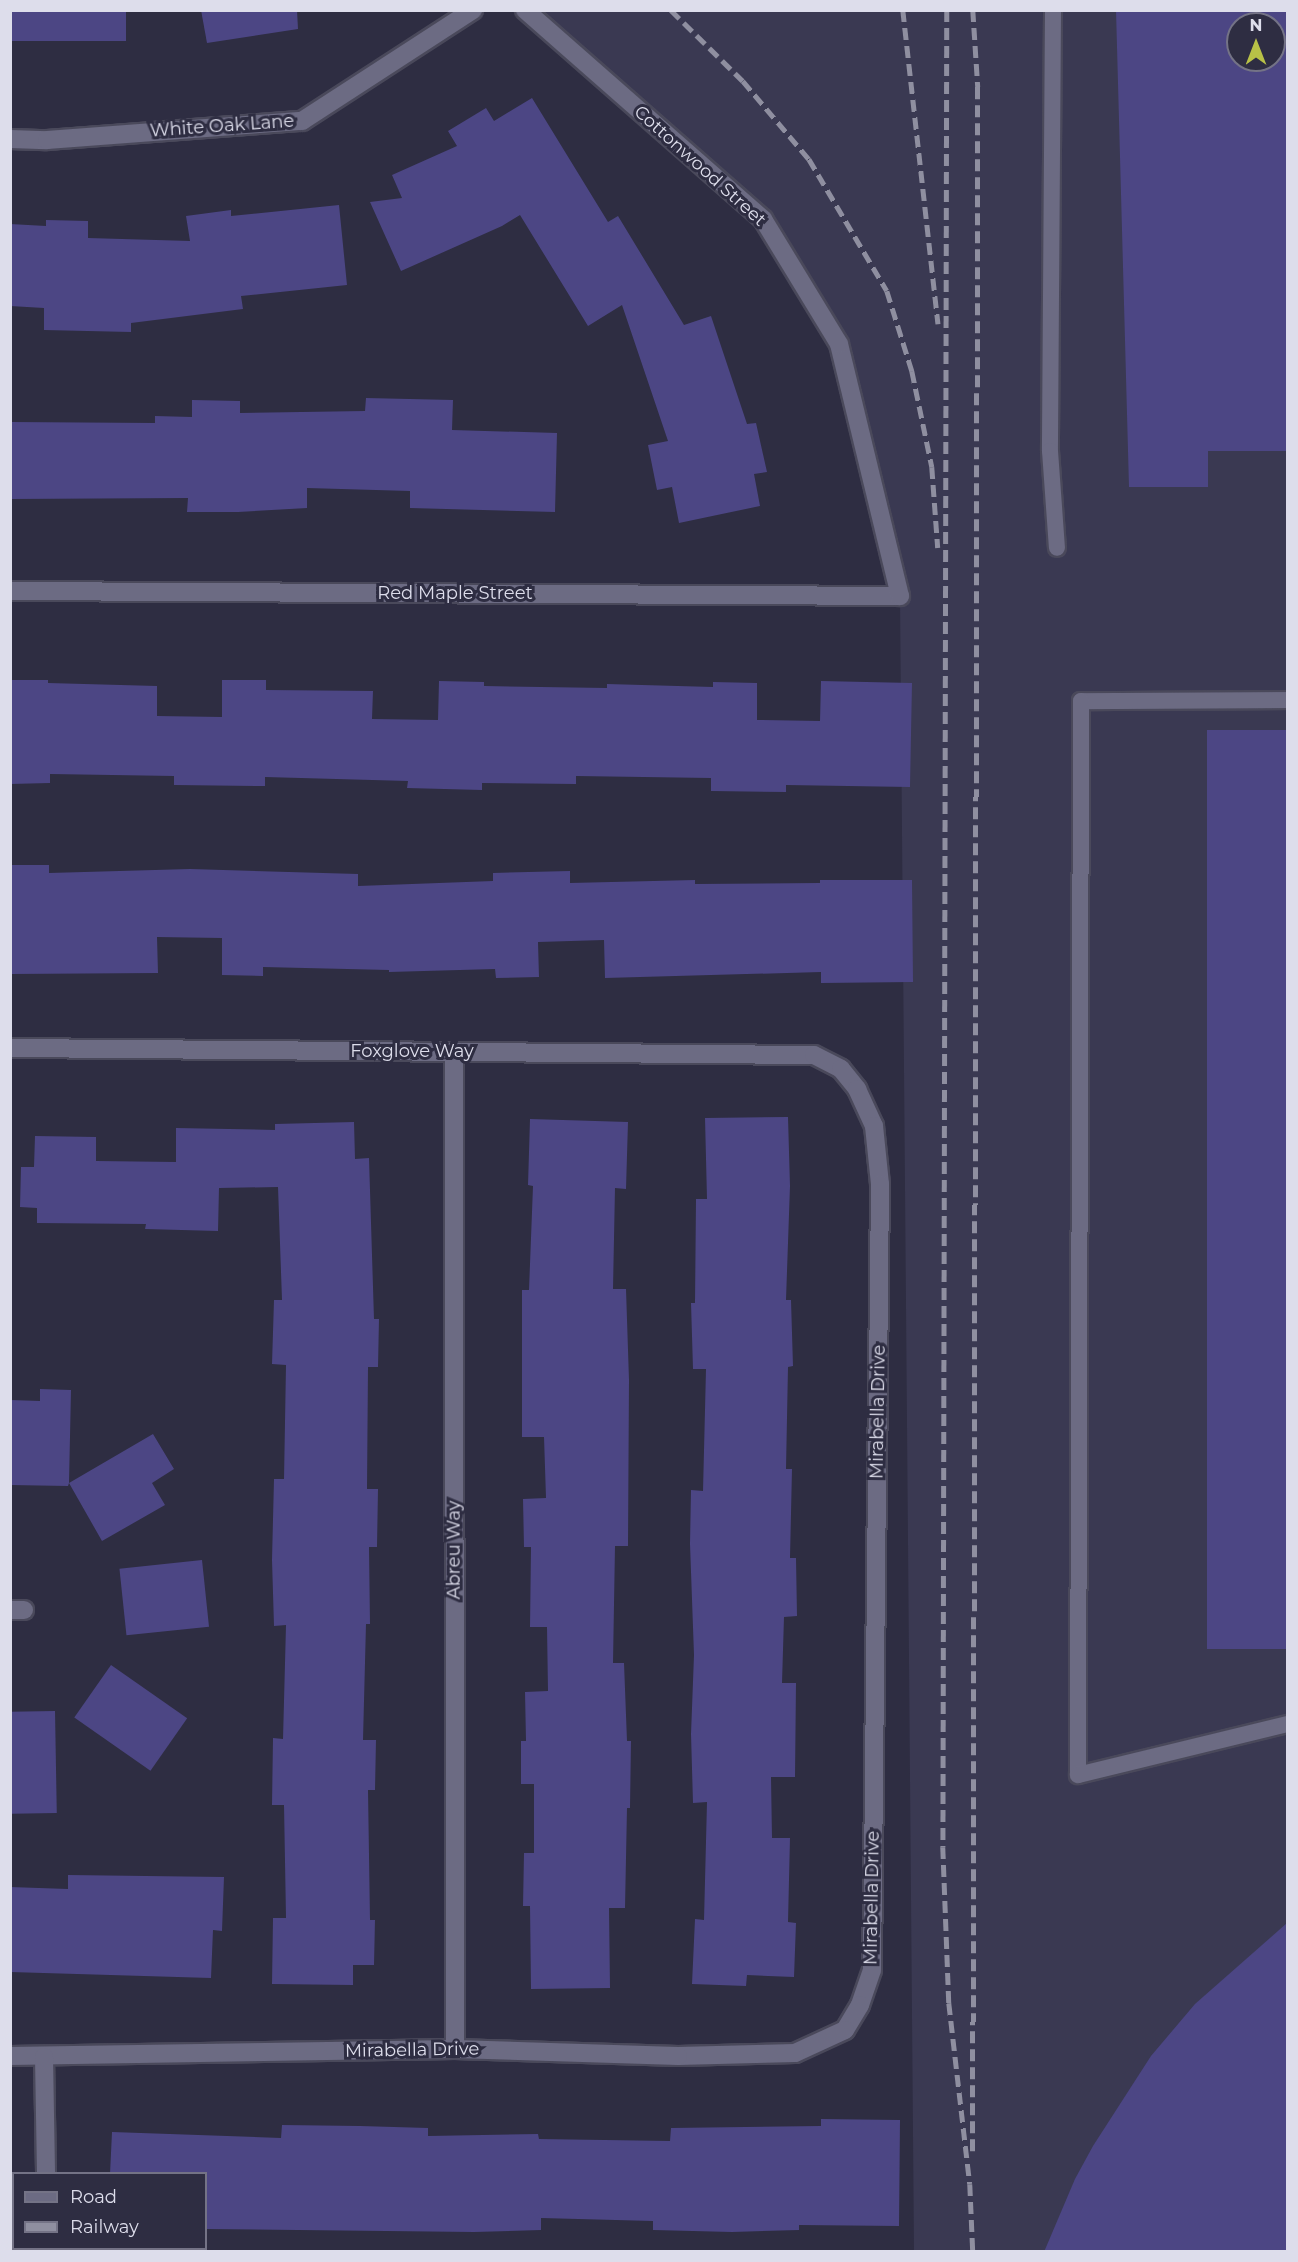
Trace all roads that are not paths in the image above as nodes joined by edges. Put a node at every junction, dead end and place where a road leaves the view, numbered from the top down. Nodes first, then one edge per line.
1 (473, 10) edge
2 (525, 10) edge
3 (1053, 10) edge
4 (10, 139) edge
5 (1057, 548) dead end
6 (10, 591) edge
7 (900, 596) joint
8 (1287, 700) edge
9 (10, 1048) edge
10 (454, 1052) junction
11 (813, 1055) joint
12 (1287, 1724) edge
13 (455, 2049) junction
14 (10, 2056) edge
15 (44, 2057) junction
16 (46, 2172) edge

1 - 4 street, White Oak Lane
2 - 7 street, Cottonwood Street
3 - 5 lane
6 - 7 street, Red Maple Street
8 - 12 lane
9 - 10 street, Foxglove Way
10 - 11 street, Foxglove Way
10 - 13 street, Abreu Way
11 - 13 street, Mirabella Drive
13 - 15 street, Mirabella Drive
14 - 15 street, Mirabella Drive
15 - 16 street

